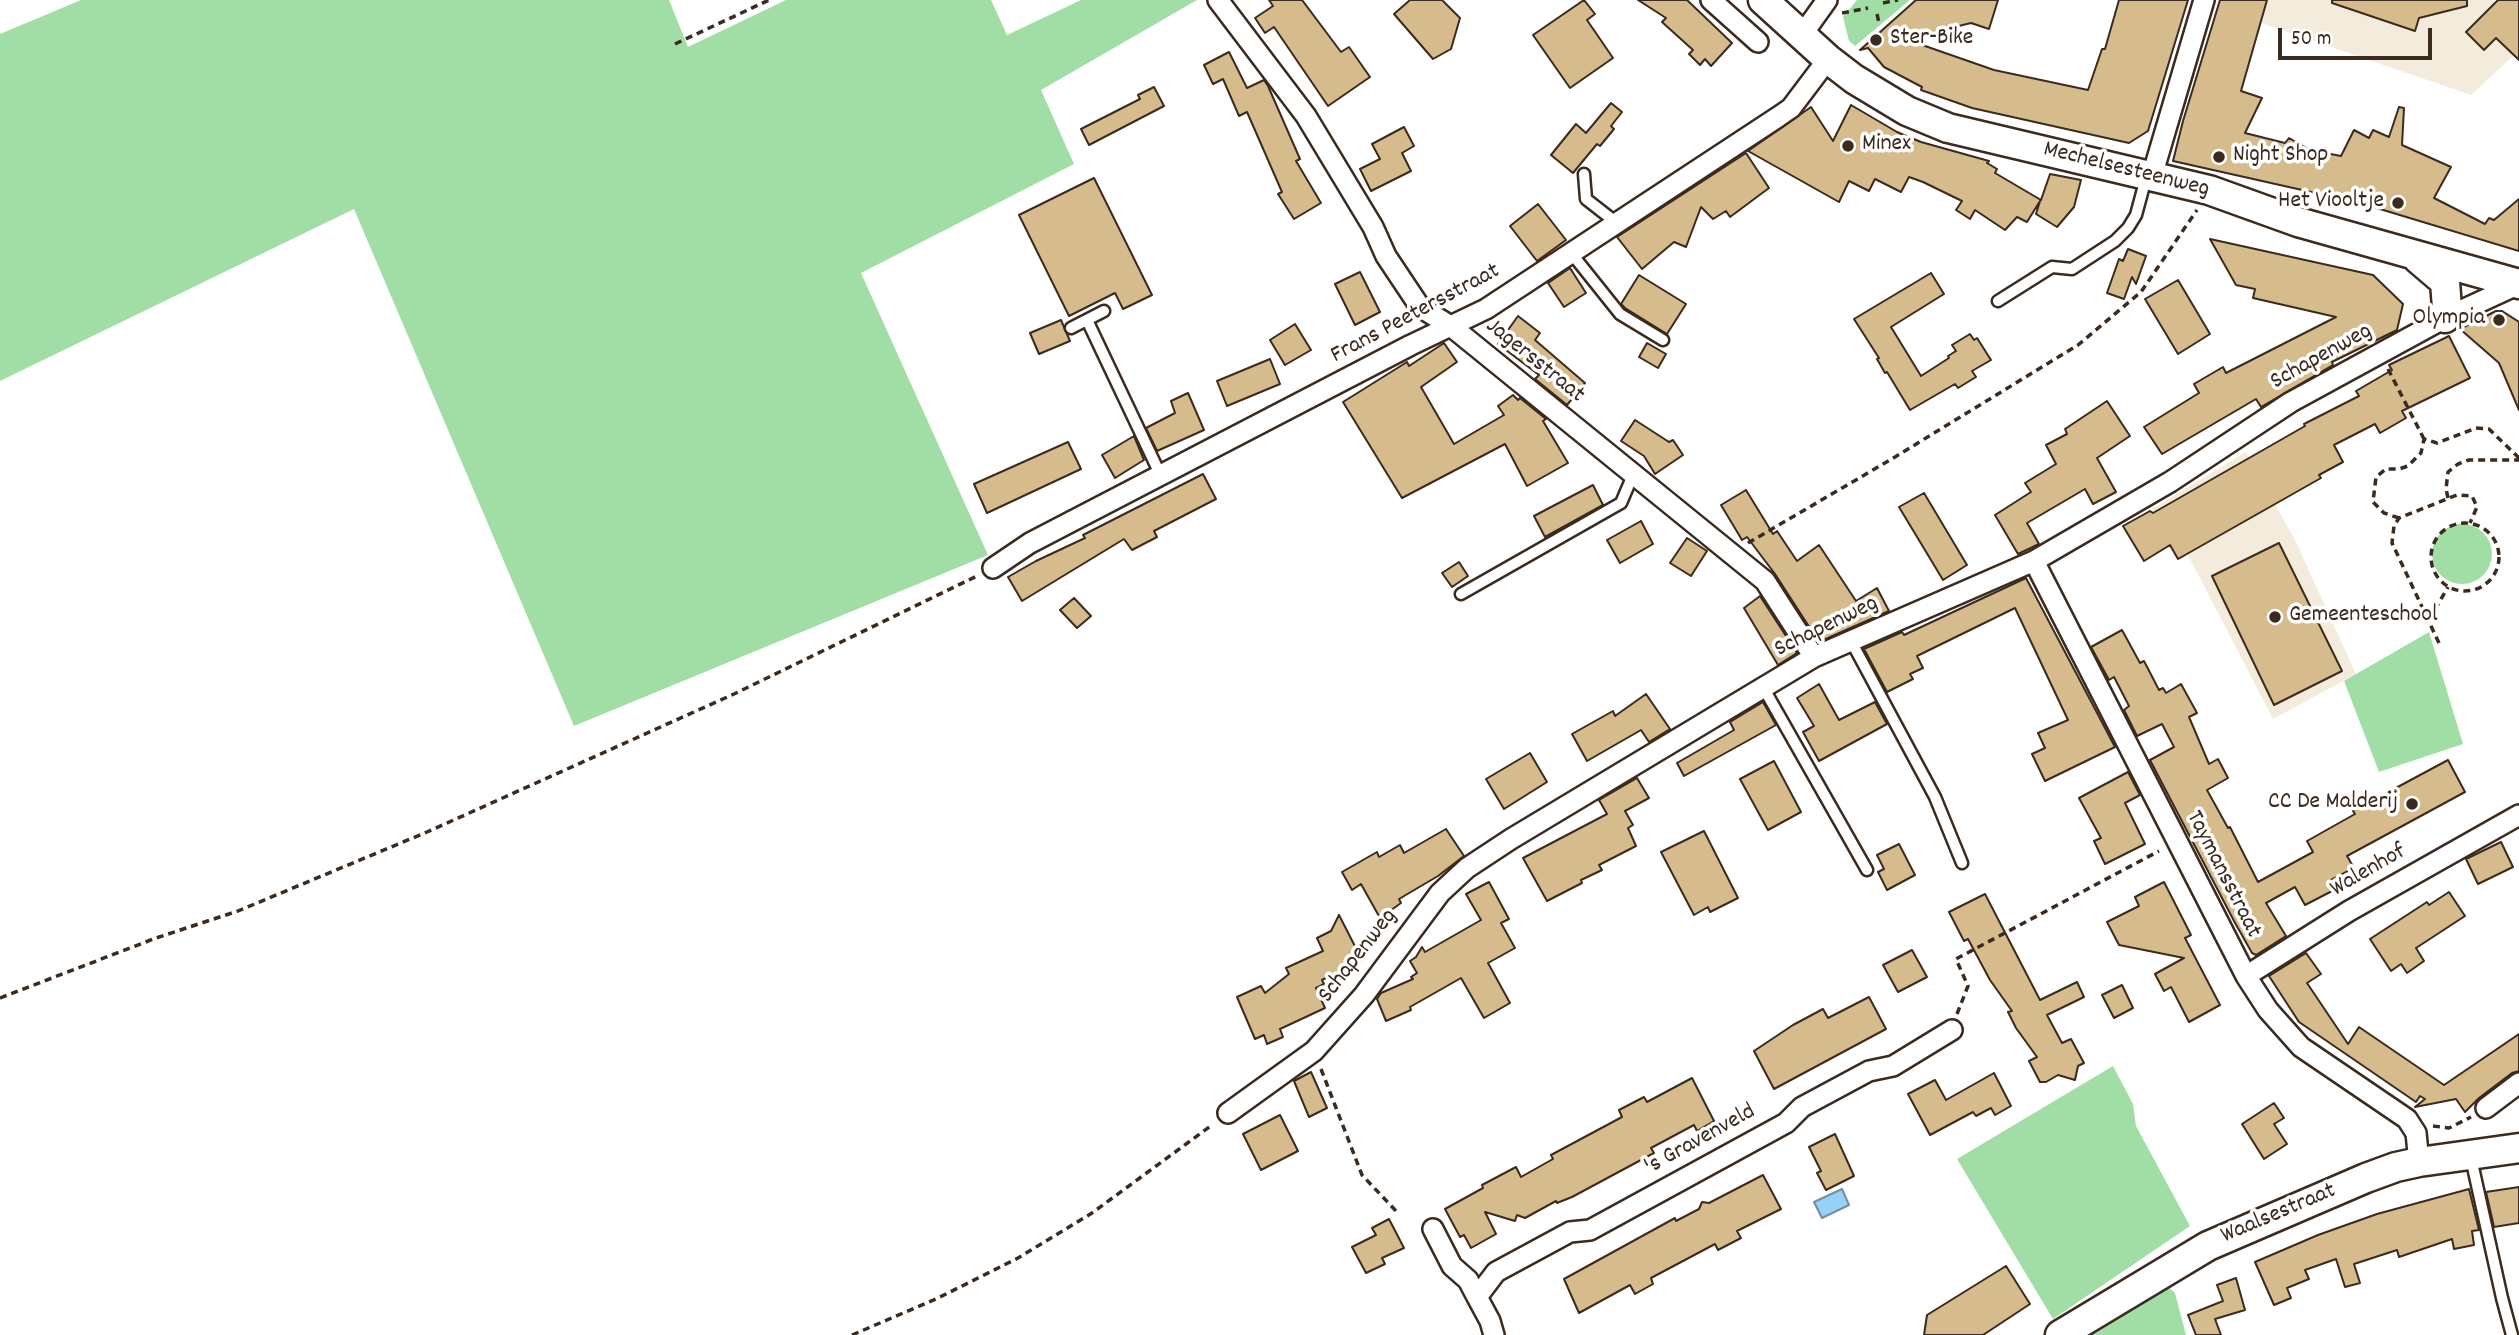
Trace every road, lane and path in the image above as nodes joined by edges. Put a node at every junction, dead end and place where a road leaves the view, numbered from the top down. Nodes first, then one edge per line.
1 (769, 0) edge
2 (1218, 0) edge
3 (1712, 0) edge
4 (1763, 0) edge
5 (1898, 0) edge
6 (2204, 0) edge
7 (1883, 3) dead end
8 (1831, 7) edge
9 (1868, 8) dead end
10 (1877, 14) dead end
11 (1879, 23) dead end
12 (1802, 35) junction
13 (1758, 42) dead end
14 (675, 44) dead end
15 (1828, 59) junction
16 (1584, 174) dead end
17 (2150, 175) junction
18 (2209, 190) junction
19 (1618, 224) junction
20 (1572, 254) junction
21 (2413, 255) junction
22 (2519, 284) edge
23 (1998, 301) dead end
24 (1104, 311) dead end
25 (2445, 318) junction
26 (1087, 320) junction
27 (1452, 327) junction
28 (1071, 328) dead end
29 (1663, 340) dead end
30 (2380, 354) junction
31 (2424, 439) junction
32 (2519, 459) edge
33 (1633, 475) junction
34 (1161, 476) junction
35 (2448, 498) junction
36 (2399, 518) junction
37 (2470, 523) junction
38 (1729, 552) junction
39 (2034, 561) junction
40 (993, 568) joint
41 (2448, 587) junction
42 (1461, 594) dead end
43 (2429, 620) junction
44 (1851, 641) junction
45 (2440, 643) dead end
46 (1814, 657) junction
47 (1763, 687) junction
48 (2519, 815) edge
49 (2177, 842) junction
50 (1962, 863) dead end
51 (1867, 870) dead end
52 (2246, 976) junction
53 (0, 998) edge
54 (1952, 1030) joint
55 (1314, 1051) junction
56 (2519, 1083) edge
57 (2486, 1108) joint
58 (1228, 1113) joint
59 (2416, 1133) junction
60 (2519, 1147) edge
61 (2470, 1155) junction
62 (2419, 1162) junction
63 (1397, 1212) dead end
64 (1433, 1229) dead end
65 (1477, 1297) junction
66 (852, 1335) edge
67 (1494, 1335) edge
68 (2060, 1335) edge
69 (2512, 1335) edge

1 - 14 path
2 - 27 street, Jagersstraat
3 - 13 street
4 - 12 main road, Mechelsesteenweg
5 - 7 path
6 - 17 street
8 - 9 path
8 - 12 street
10 - 11 path
12 - 15 main road, Mechelsesteenweg
15 - 17 main road, Mechelsesteenweg
15 - 19 street, Frans Peetersstraat
16 - 19 lane
17 - 18 main road, Mechelsesteenweg
17 - 23 lane
18 - 21 main road, Mechelsesteenweg
18 - 38 path
19 - 20 street, Frans Peetersstraat
20 - 27 street, Frans Peetersstraat
20 - 29 lane
21 - 22 main road, Mechelsesteenweg
21 - 25 main road
22 - 25 street, Schapenweg
24 - 26 lane
25 - 30 street, Schapenweg
26 - 28 lane
26 - 34 lane
27 - 33 street, Jagersstraat
27 - 34 street, Frans Peetersstraat
30 - 31 path
30 - 39 street, Schapenweg
31 - 32 path
31 - 36 path
32 - 35 path
33 - 38 street, Jagersstraat
33 - 42 lane
34 - 40 street, Frans Peetersstraat
35 - 36 path
35 - 37 path
36 - 43 path
37 - 41 path
37 - 41 path
38 - 46 street, Jagersstraat
39 - 44 street, Schapenweg
39 - 49 street, Taymansstraat
40 - 53 path
41 - 43 path
43 - 45 path
44 - 46 street, Schapenweg
44 - 50 lane
46 - 47 street, Schapenweg
47 - 51 lane
47 - 55 street, Schapenweg
48 - 52 street, Walenhof
49 - 52 street, Taymansstraat
49 - 54 path
52 - 59 street, Taymansstraat
54 - 65 street, 's Gravenveld
55 - 58 street, Schapenweg
55 - 63 path
56 - 57 street
57 - 59 path
58 - 66 path
59 - 62 street
60 - 61 main road, Waalsestraat
61 - 62 main road, Waalsestraat
61 - 69 lane
62 - 68 main road, Waalsestraat
64 - 65 street
65 - 67 street

